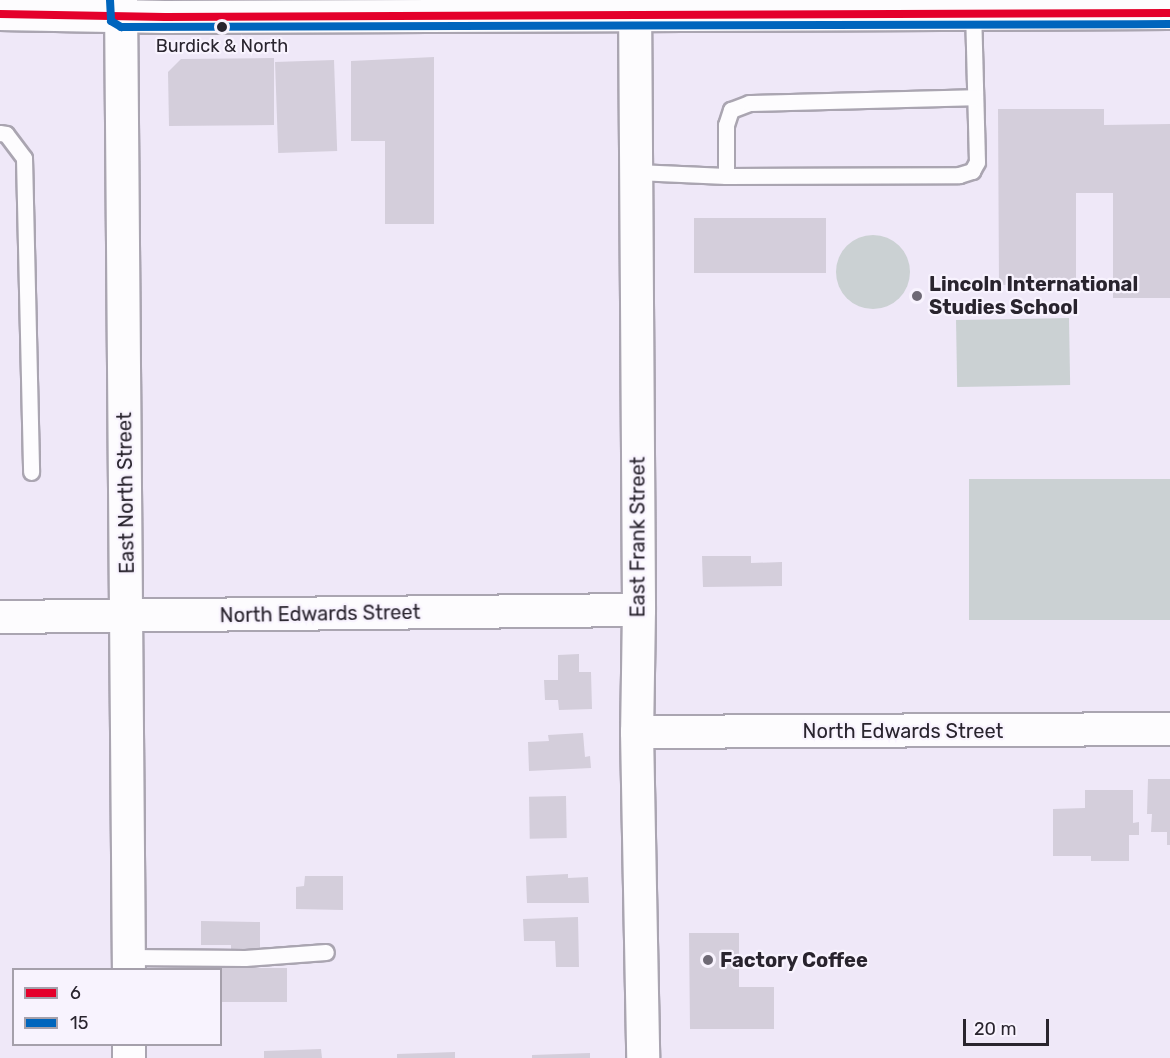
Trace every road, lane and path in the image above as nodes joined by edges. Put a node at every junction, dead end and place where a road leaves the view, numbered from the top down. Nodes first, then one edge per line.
1 (121, 8) edge
2 (635, 8) edge
3 (1170, 13) edge
4 (0, 14) edge
5 (973, 14) junction
6 (975, 97) junction
7 (0, 134) edge
8 (636, 172) junction
9 (726, 176) junction
10 (31, 472) dead end
11 (639, 610) junction
12 (0, 617) edge
13 (127, 617) junction
14 (1170, 729) edge
15 (637, 732) junction
16 (326, 952) dead end
17 (129, 963) edge
18 (643, 1058) edge

1 - 2 street
1 - 4 street
1 - 13 street, East North Street
2 - 5 street
2 - 8 street, East Frank Street
3 - 5 street
5 - 6 lane
6 - 9 lane
6 - 9 lane
7 - 10 lane
8 - 9 lane
8 - 11 street, East Frank Street
11 - 13 street, North Edwards Street
11 - 15 street, East Frank Street
12 - 13 street, North Edwards Street
13 - 17 street, East North Street
14 - 15 street, North Edwards Street
15 - 18 street, East Frank Street
16 - 17 lane

